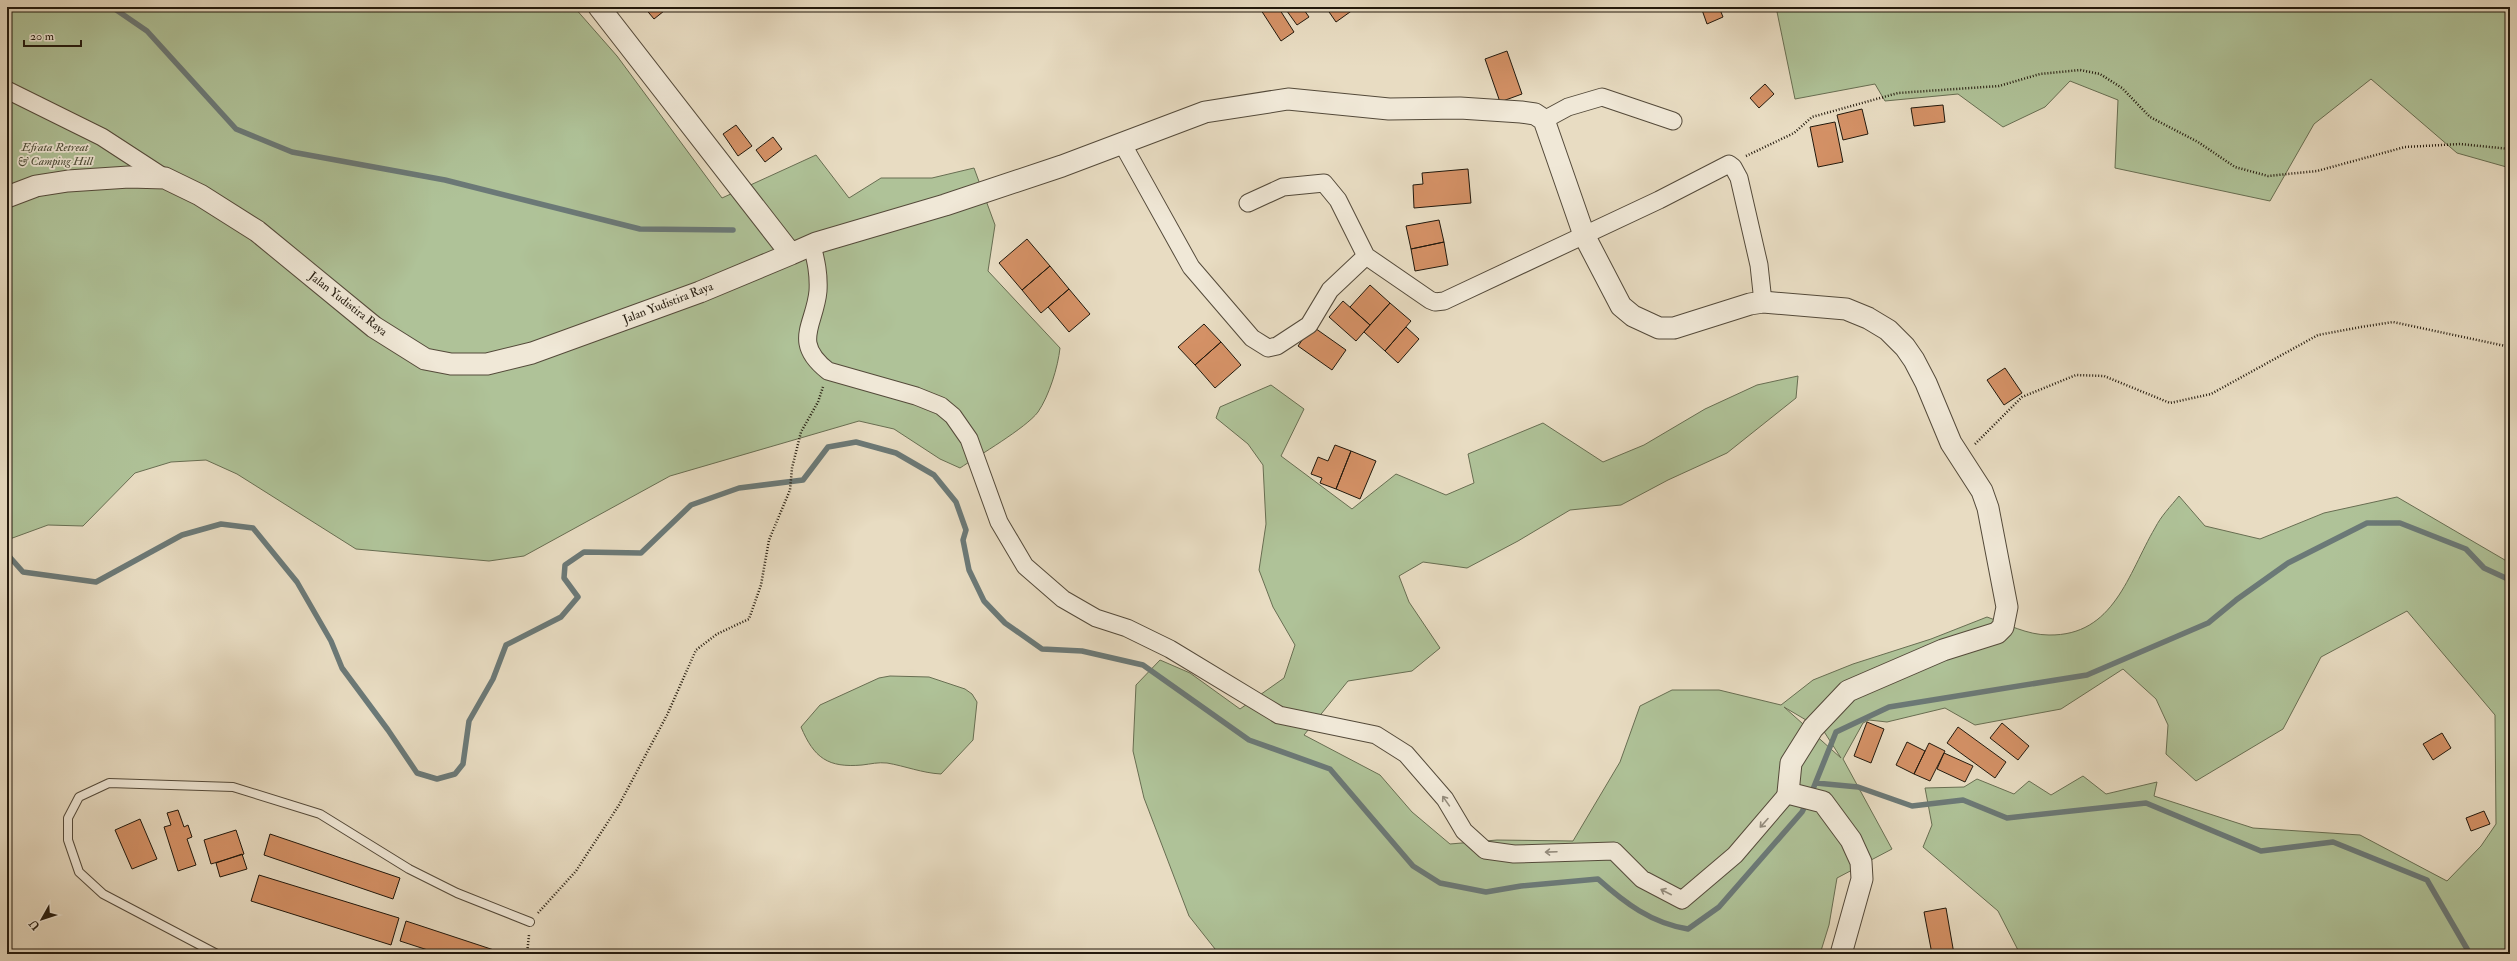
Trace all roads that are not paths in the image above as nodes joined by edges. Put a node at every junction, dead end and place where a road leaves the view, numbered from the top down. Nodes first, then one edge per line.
1 (599, 7) edge
2 (7, 90) edge
3 (1544, 120) junction
4 (1673, 121) dead end
5 (1122, 143) junction
6 (165, 178) junction
7 (7, 197) edge
8 (1248, 203) dead end
9 (1584, 235) junction
10 (812, 245) junction
11 (791, 254) junction
12 (1366, 256) junction
13 (1763, 302) junction
14 (1795, 794) junction
15 (530, 922) road end
16 (216, 954) edge
17 (1841, 954) edge

1 - 11 street
2 - 6 street
3 - 4 street
3 - 5 street, Jalan Yudistira Raya
3 - 9 street
5 - 10 street, Jalan Yudistira Raya
5 - 12 street
6 - 7 street, Jalan Yudistira Raya
6 - 11 street, Jalan Yudistira Raya
8 - 12 street
9 - 12 street
9 - 13 street
9 - 13 street
10 - 11 street, Jalan Yudistira Raya
14 -> 10 street
13 - 14 street
14 - 17 street
15 - 16 lane

